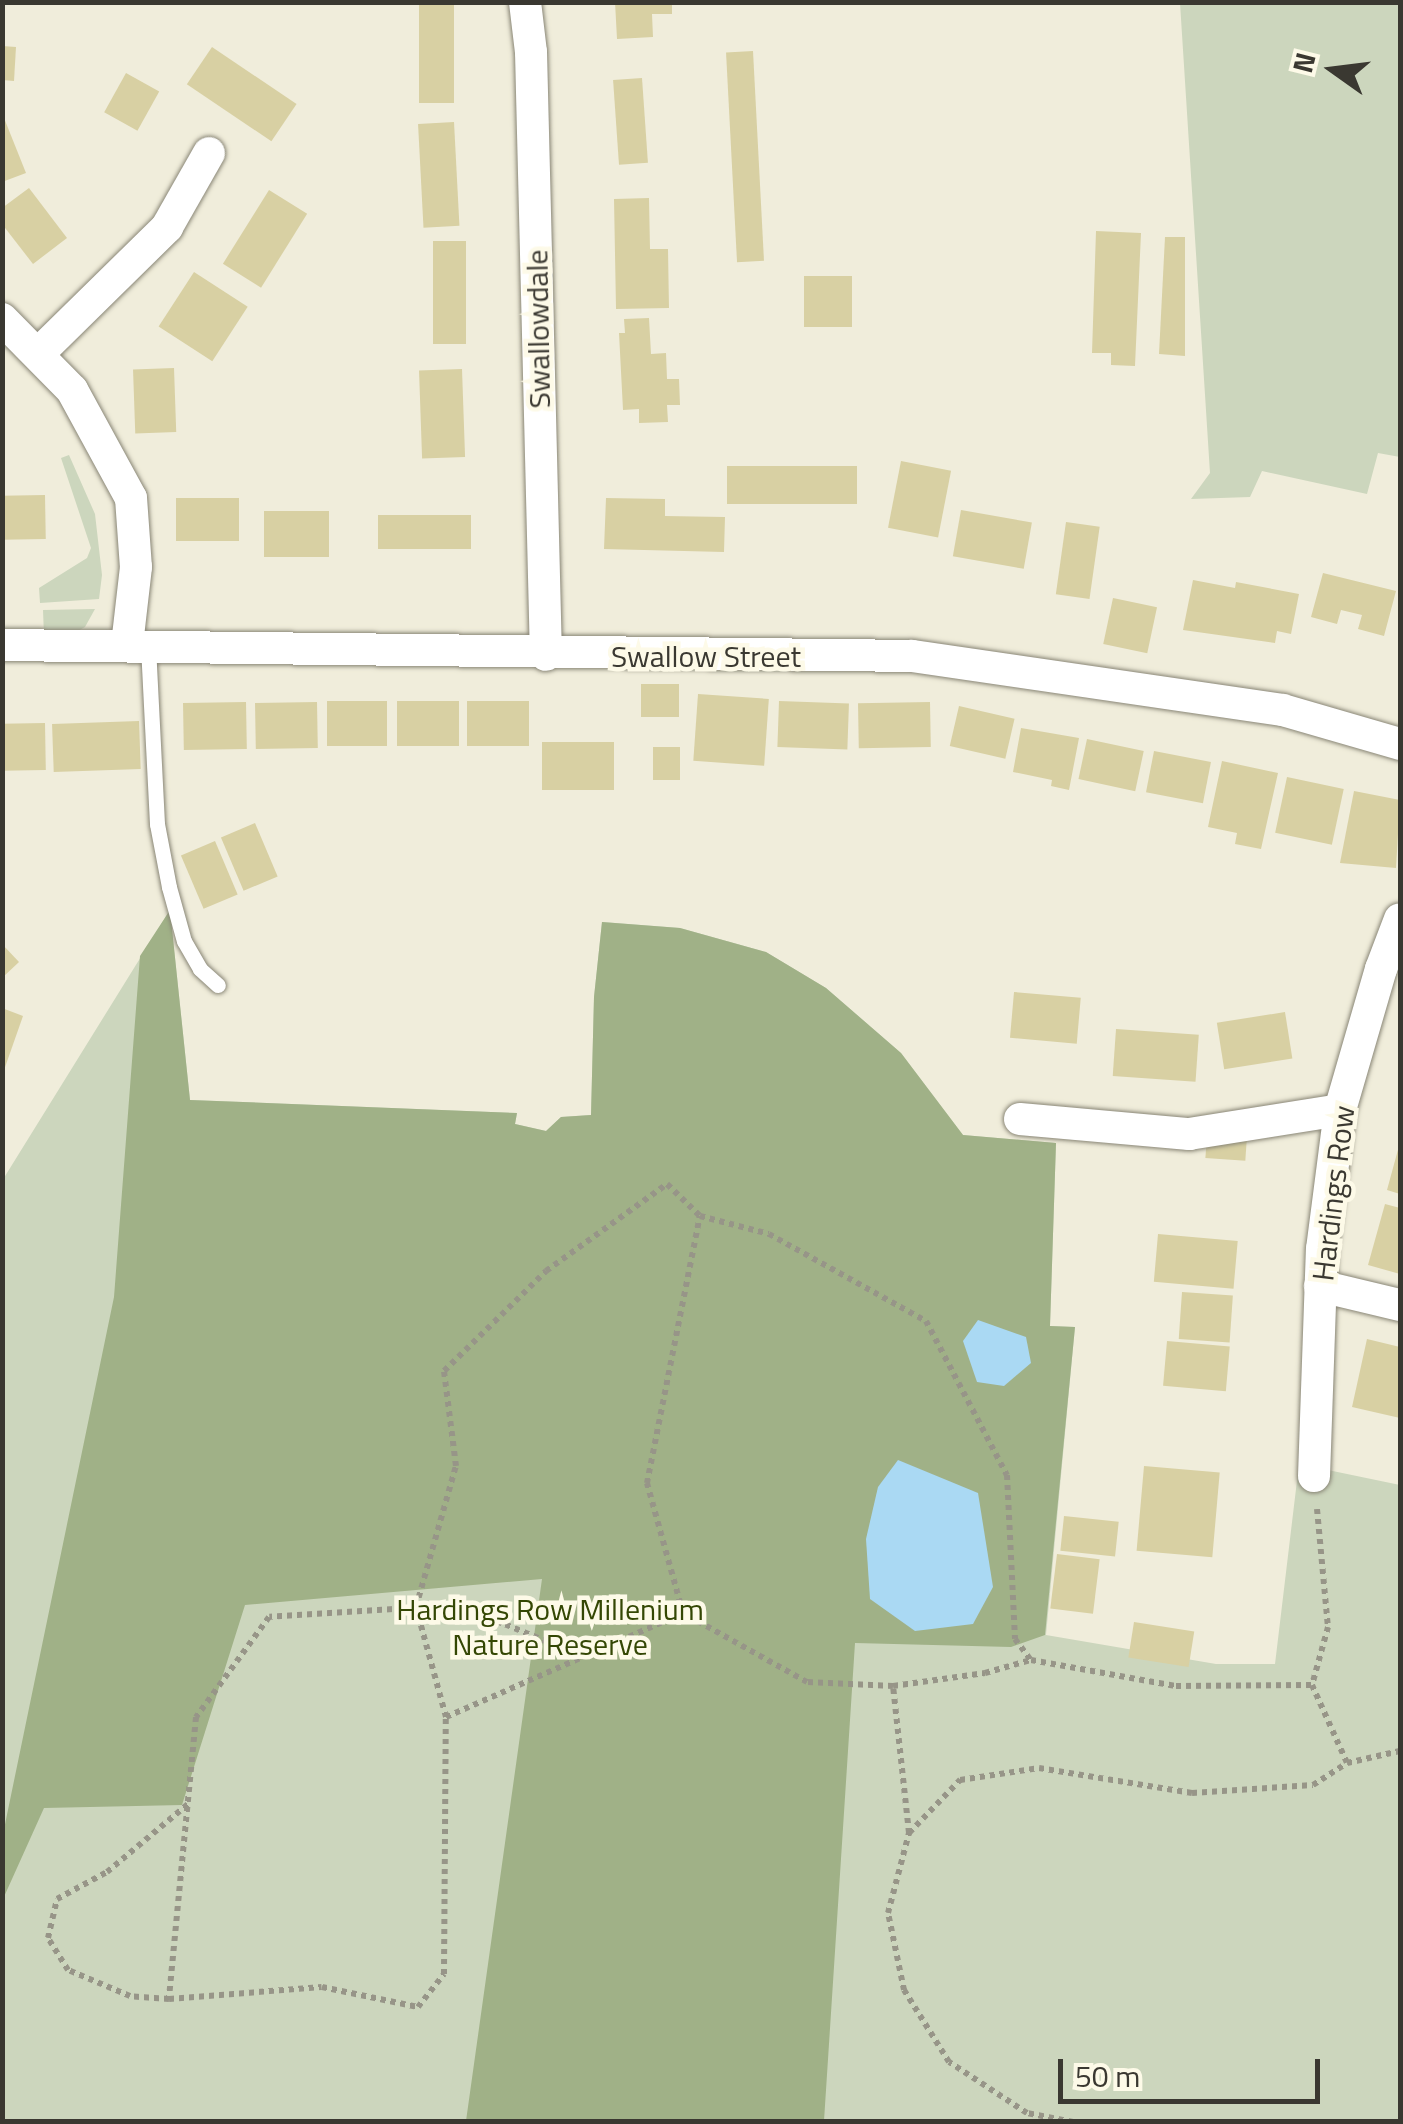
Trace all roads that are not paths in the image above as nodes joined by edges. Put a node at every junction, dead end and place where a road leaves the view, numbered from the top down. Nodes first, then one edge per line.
1 (525, 2) edge
2 (209, 152) dead end
3 (2, 319) edge
4 (39, 352) junction
5 (2, 645) edge
6 (137, 646) junction
7 (546, 655) junction
8 (1400, 744) edge
9 (1400, 919) edge
10 (218, 985) dead end
11 (1340, 1110) junction
12 (1020, 1119) dead end
13 (1320, 1286) junction
14 (1400, 1305) edge
15 (1314, 1476) road end

1 - 7 street, Swallowdale
2 - 4 street
3 - 4 street
4 - 6 street
5 - 6 street, Swallow Street
6 - 7 street, Swallow Street
6 - 10 lane
7 - 8 street, Swallow Street
9 - 11 street, Hardings Row
11 - 12 street
11 - 13 street, Hardings Row
13 - 14 street
13 - 15 street, Hardings Row

